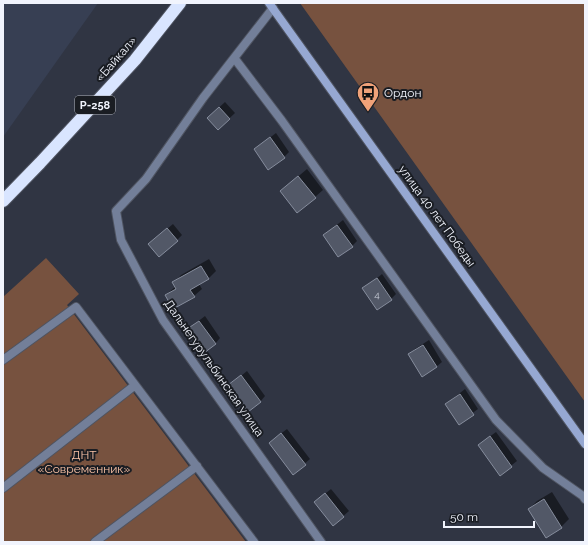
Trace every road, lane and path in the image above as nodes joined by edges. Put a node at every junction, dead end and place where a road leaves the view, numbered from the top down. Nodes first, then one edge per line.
1 (180, 3) edge
2 (271, 6) edge
3 (235, 59) junction
4 (3, 201) edge
5 (3, 360) edge
6 (134, 386) junction
7 (585, 444) edge
8 (197, 466) junction
9 (3, 488) edge
10 (585, 499) edge
11 (95, 542) edge
12 (254, 542) edge
13 (321, 542) edge

1 - 4 highway, «Байкал» / Р-258
2 - 3 street, Дальнегурульбинская улица
2 - 7 street, улица 40 лет Победы
3 - 10 street
3 - 13 street, Дальнегурульбинская улица
5 - 6 street
6 - 8 street
6 - 9 street
8 - 11 street
8 - 12 street

